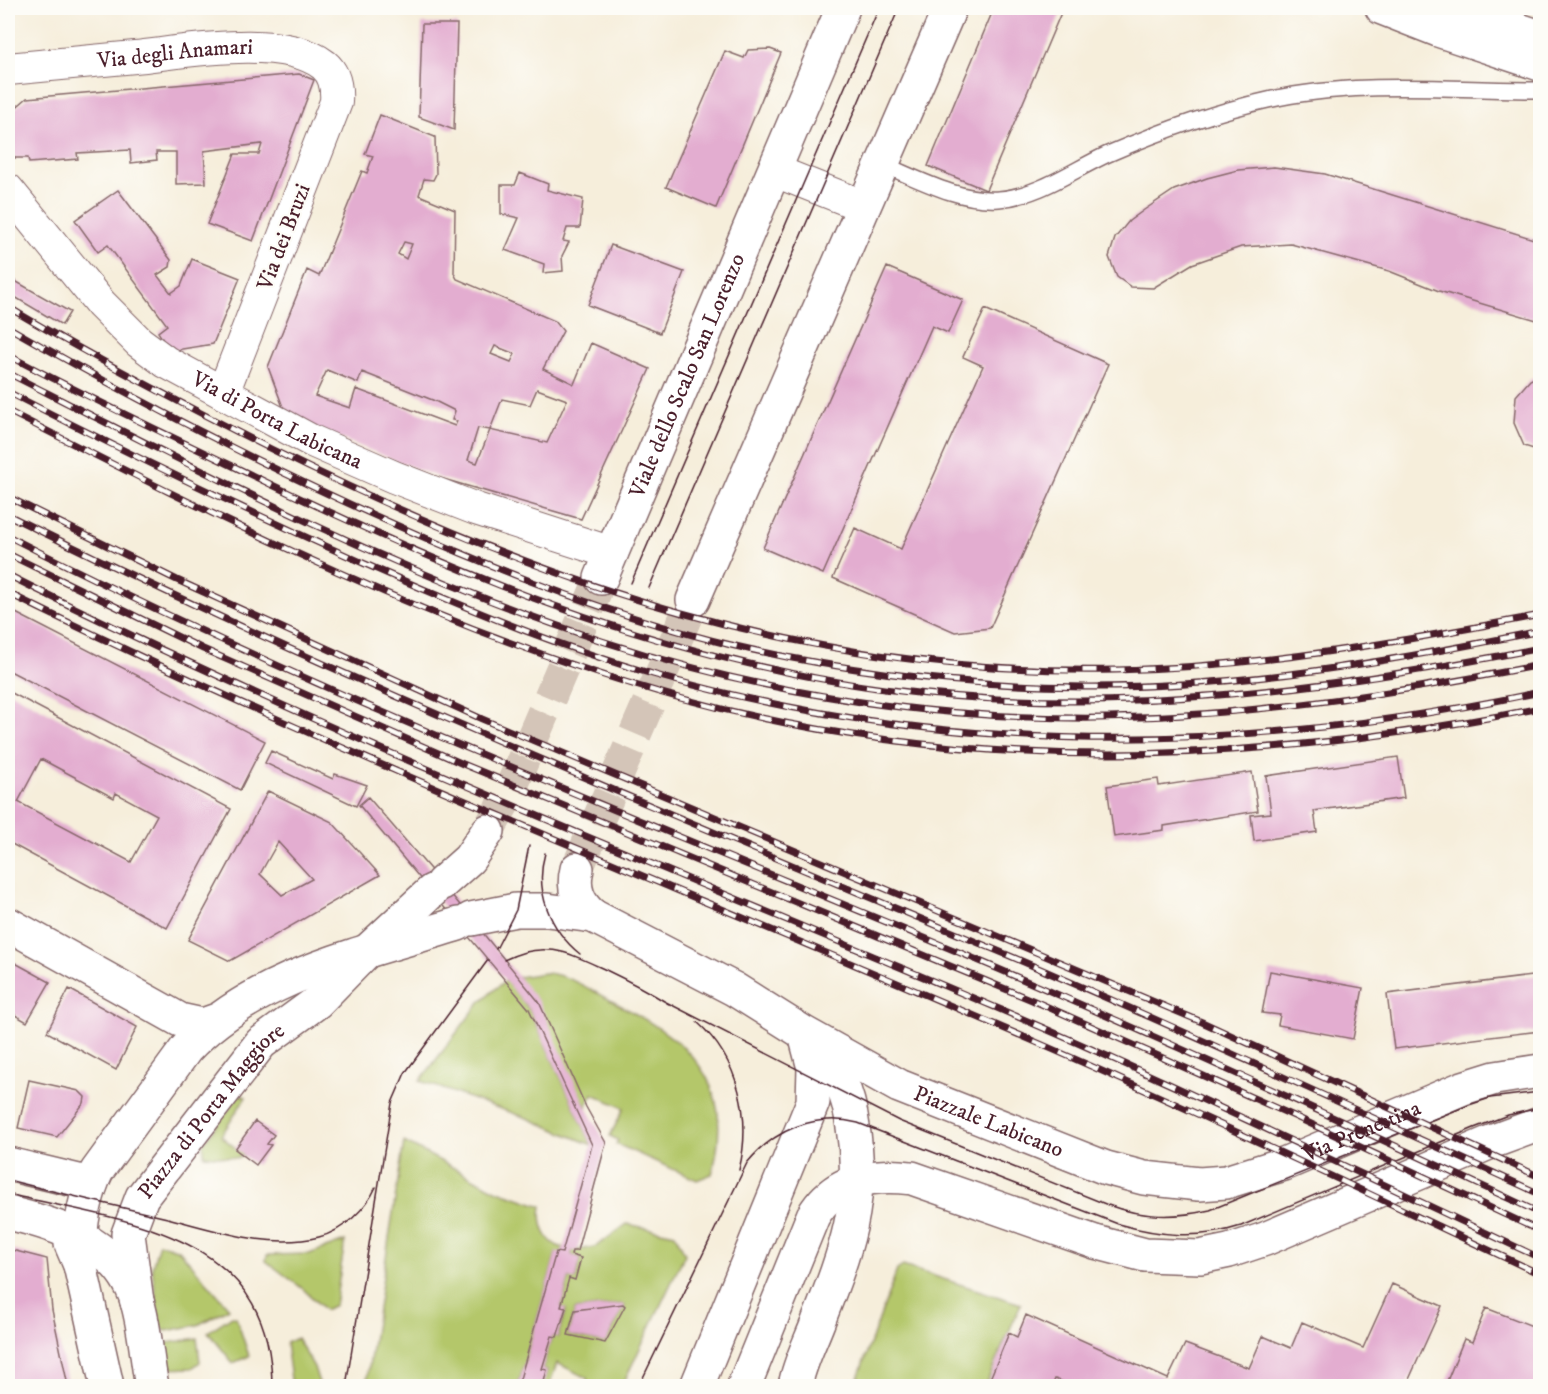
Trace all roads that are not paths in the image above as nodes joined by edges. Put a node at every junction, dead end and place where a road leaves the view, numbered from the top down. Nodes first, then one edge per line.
1 (843, 8) edge
2 (950, 8) edge
3 (1382, 8) edge
4 (1453, 8) edge
5 (1540, 38) edge
6 (1540, 64) edge
7 (8, 69) edge
8 (334, 79) joint
9 (1540, 90) edge
10 (882, 164) junction
11 (774, 171) junction
12 (8, 190) edge
13 (863, 206) junction
14 (223, 393) junction
15 (607, 565) joint
16 (693, 600) tunnel mouth
17 (488, 831) tunnel mouth
18 (578, 869) tunnel mouth
19 (516, 910) joint
20 (593, 916) junction
21 (8, 924) edge
22 (364, 954) junction
23 (217, 1020) junction
24 (804, 1033) junction
25 (1540, 1071) edge
26 (1540, 1124) edge
27 (8, 1164) edge
28 (857, 1180) junction
29 (1183, 1183) joint
30 (91, 1184) junction
31 (8, 1213) edge
32 (71, 1243) junction
33 (137, 1302) junction
34 (796, 1381) edge
35 (107, 1386) edge
36 (152, 1386) edge
37 (697, 1386) edge
38 (744, 1386) edge

1 - 11 main road, Viale dello Scalo San Lorenzo
2 - 10 main road
3 - 6 main road
4 - 5 main road
7 - 8 street, Via degli Anamari
8 - 14 street, Via dei Bruzi
9 - 10 lane
10 - 13 main road
11 - 13 street
11 - 15 main road, Viale dello Scalo San Lorenzo
12 - 14 street, Via di Porta Labicana
13 - 16 main road
14 - 15 street, Via di Porta Labicana
17 - 22 main road
18 - 20 main road
19 - 20 main road, Piazzale Labicano
19 - 22 main road, Piazza di Porta Maggiore
20 - 24 main road, Piazzale Labicano
21 - 23 main road
22 - 23 main road, Piazza di Porta Maggiore
22 - 33 main road, Piazza di Porta Maggiore
23 - 30 main road, Piazza di Porta Maggiore
24 - 28 main road, Piazzale Labicano
24 - 29 main road, Piazzale Labicano
24 - 37 main road
25 - 29 main road, Via Prenestina
26 - 28 main road
27 - 30 main road
28 - 34 main road, Piazzale Labicano
28 - 38 main road
30 - 32 main road, Piazza di Porta Maggiore
31 - 32 main road
32 - 33 main road, Piazza di Porta Maggiore
32 - 35 main road, Piazza di Porta Maggiore
33 - 36 main road, Piazza di Porta Maggiore

